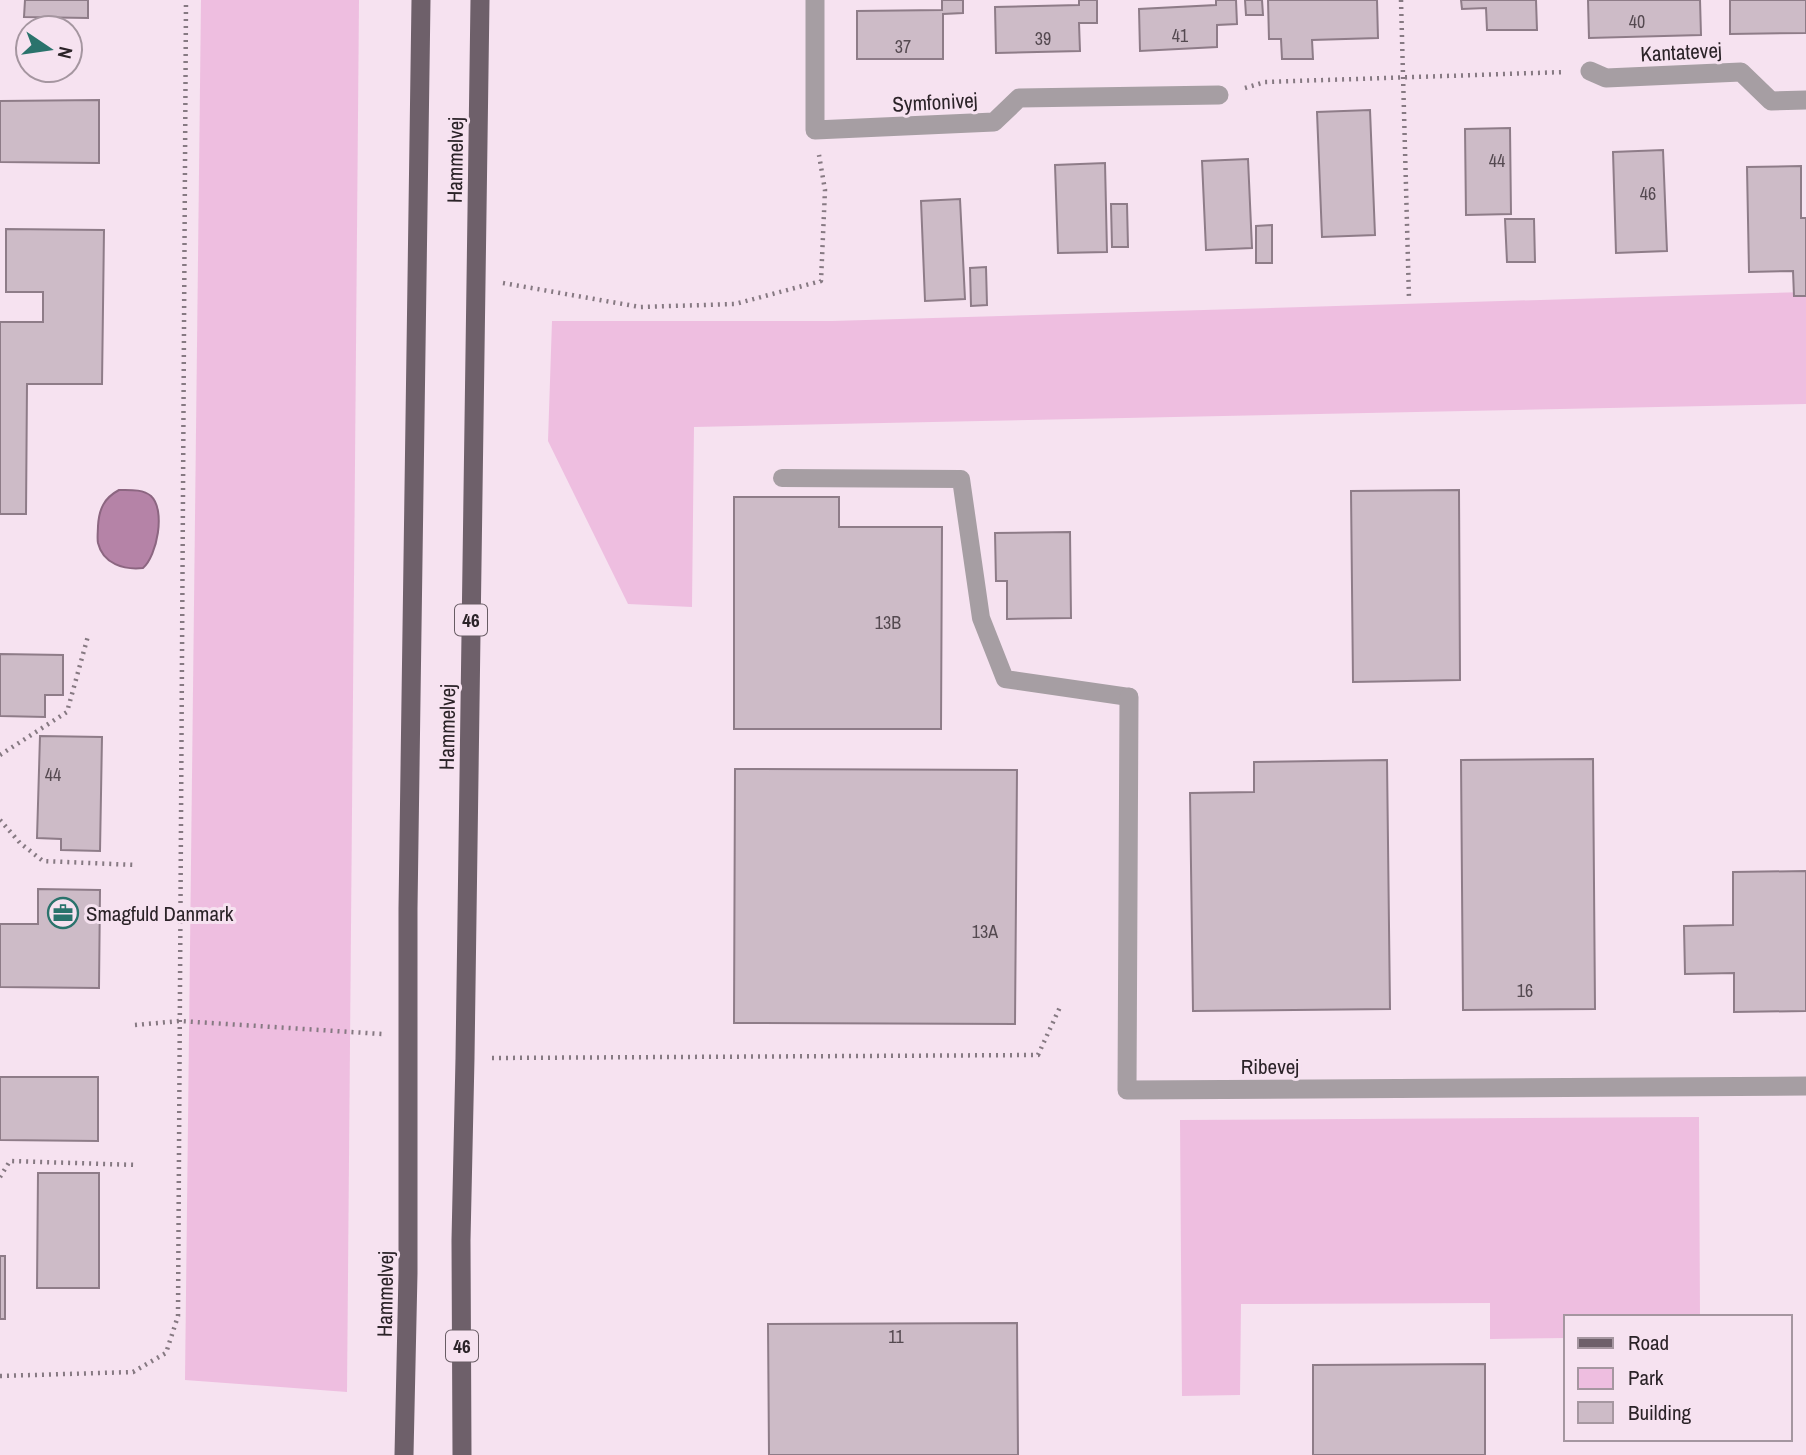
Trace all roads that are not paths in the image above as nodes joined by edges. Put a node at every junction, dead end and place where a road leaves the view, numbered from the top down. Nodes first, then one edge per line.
1 (421, 0) edge
2 (481, 0) edge
3 (815, 0) edge
4 (1590, 71) road end
5 (1219, 94) road end
6 (1806, 100) edge
7 (782, 478) dead end
8 (1129, 697) joint
9 (1806, 1086) edge
10 (408, 1273) junction
11 (394, 1455) edge
12 (404, 1455) edge
13 (415, 1455) edge
14 (462, 1455) edge

1 - 10 main road, Hammelvej
2 - 14 main road, Hammelvej / 46
3 - 5 street, Symfonivej
4 - 6 street, Kantatevej
7 - 8 lane
8 - 9 street, Ribevej
10 - 11 main road
10 - 12 main road, Hammelvej
10 - 13 main road

